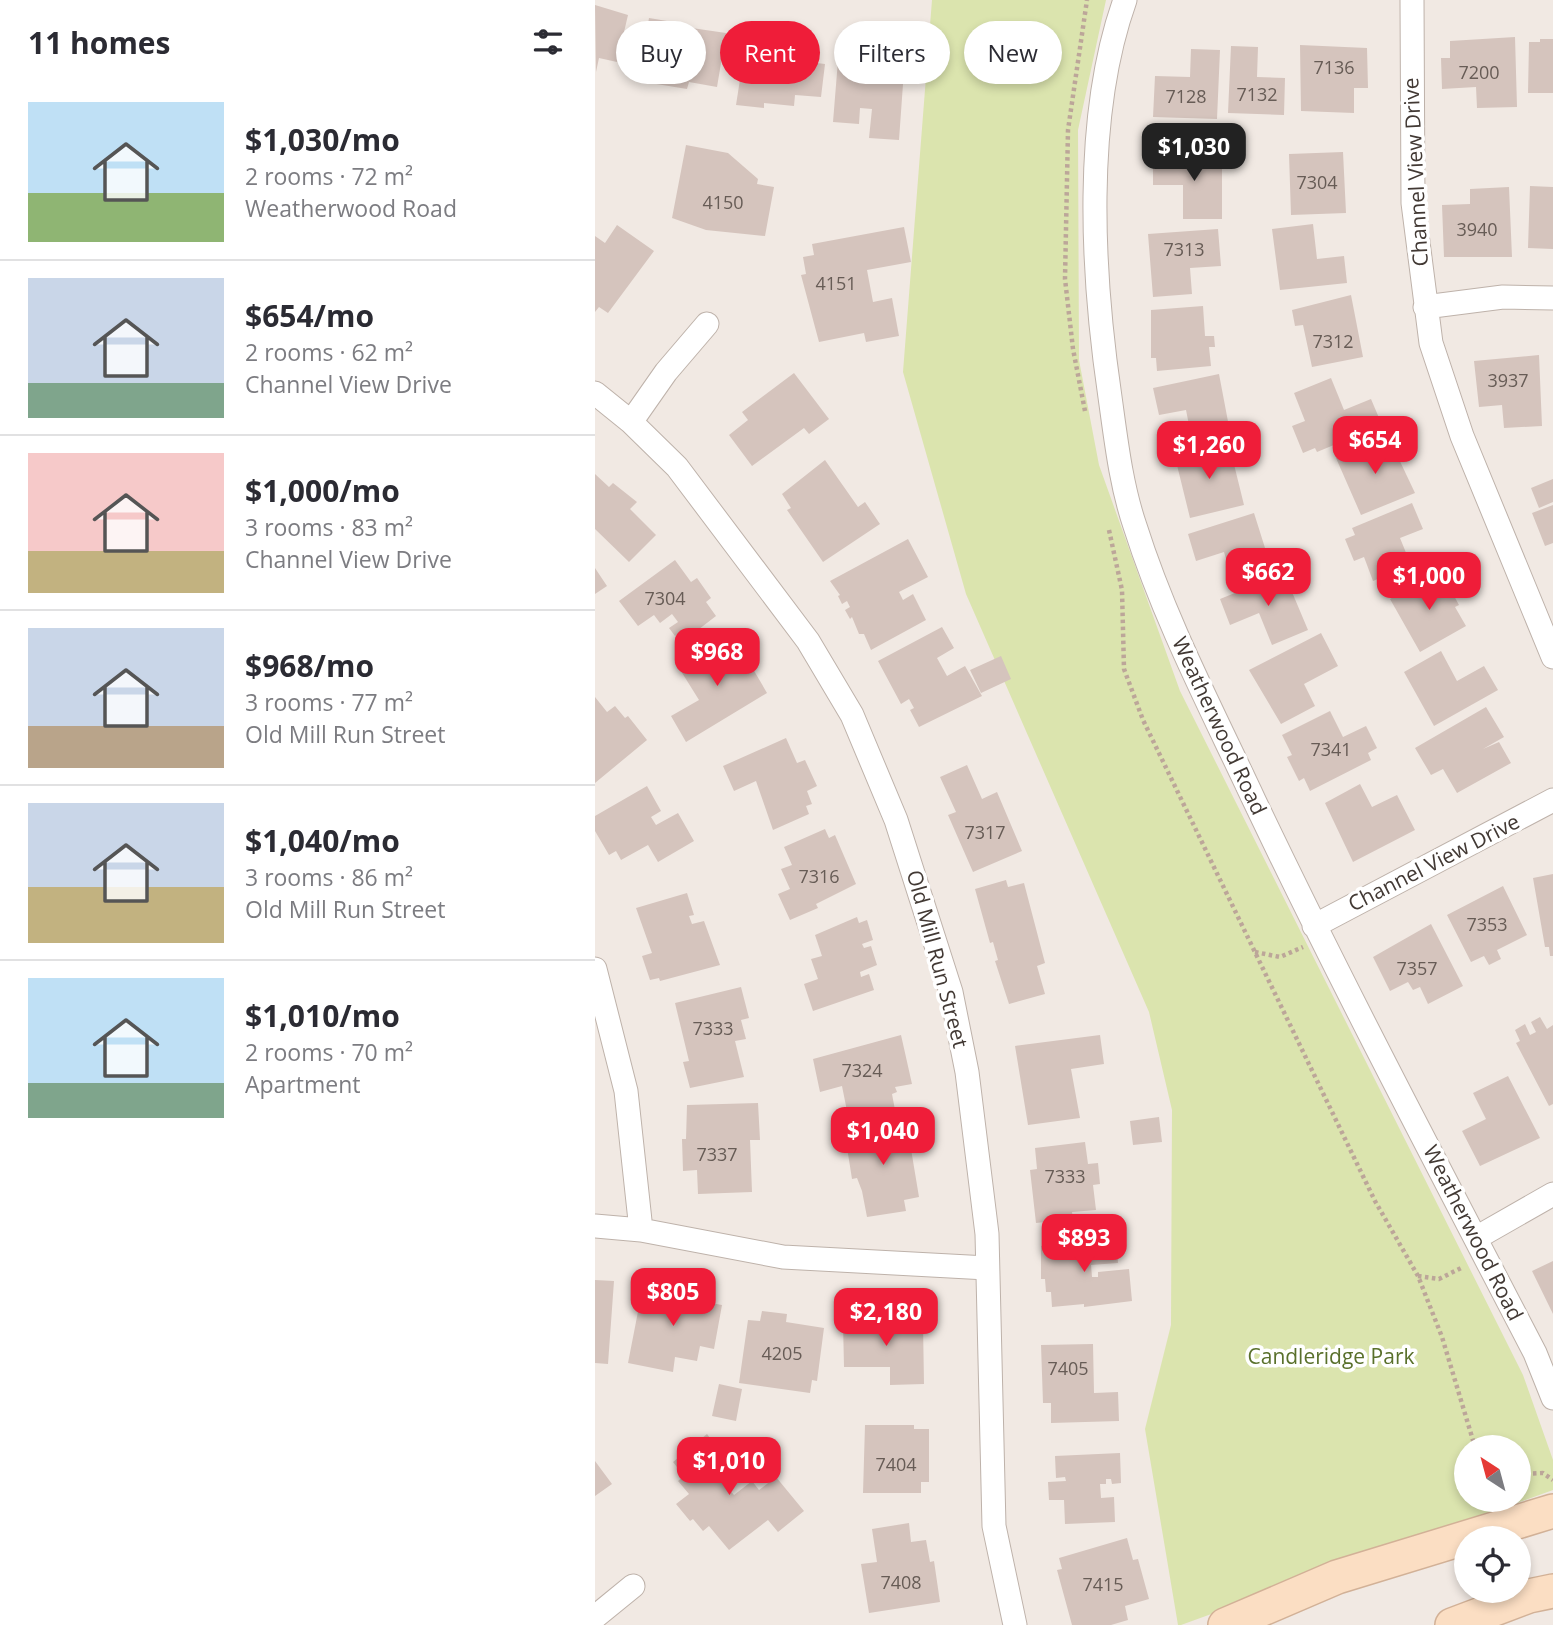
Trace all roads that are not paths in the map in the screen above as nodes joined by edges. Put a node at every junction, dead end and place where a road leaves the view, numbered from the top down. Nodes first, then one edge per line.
1 (1125, 0) edge
2 (1412, 0) edge
3 (1553, 298) edge
4 (1425, 307) junction
5 (707, 324) dead end
6 (595, 393) edge
7 (631, 422) junction
8 (1553, 657) edge
9 (1553, 800) edge
10 (1318, 932) junction
11 (595, 969) edge
12 (1553, 1194) edge
13 (595, 1226) edge
14 (641, 1230) junction
15 (1481, 1247) junction
16 (987, 1268) junction
17 (1553, 1398) edge
18 (1553, 1511) edge
19 (633, 1586) dead end
20 (1553, 1591) edge
21 (595, 1616) edge
22 (1014, 1625) edge
23 (1225, 1625) edge
24 (1452, 1625) edge

1 - 10 street, Weatherwood Road
2 - 4 street, Channel View Drive
3 - 4 street
4 - 8 street, Channel View Drive
5 - 7 street
6 - 7 street, Old Mill Run Street
7 - 16 street, Old Mill Run Street
9 - 10 street, Channel View Drive
10 - 15 street, Weatherwood Road
11 - 14 street
12 - 15 street
13 - 14 street
14 - 16 street
15 - 17 street, Weatherwood Road
16 - 22 street, Old Mill Run Street
18 - 23 main road
19 - 21 street
20 - 24 main road

